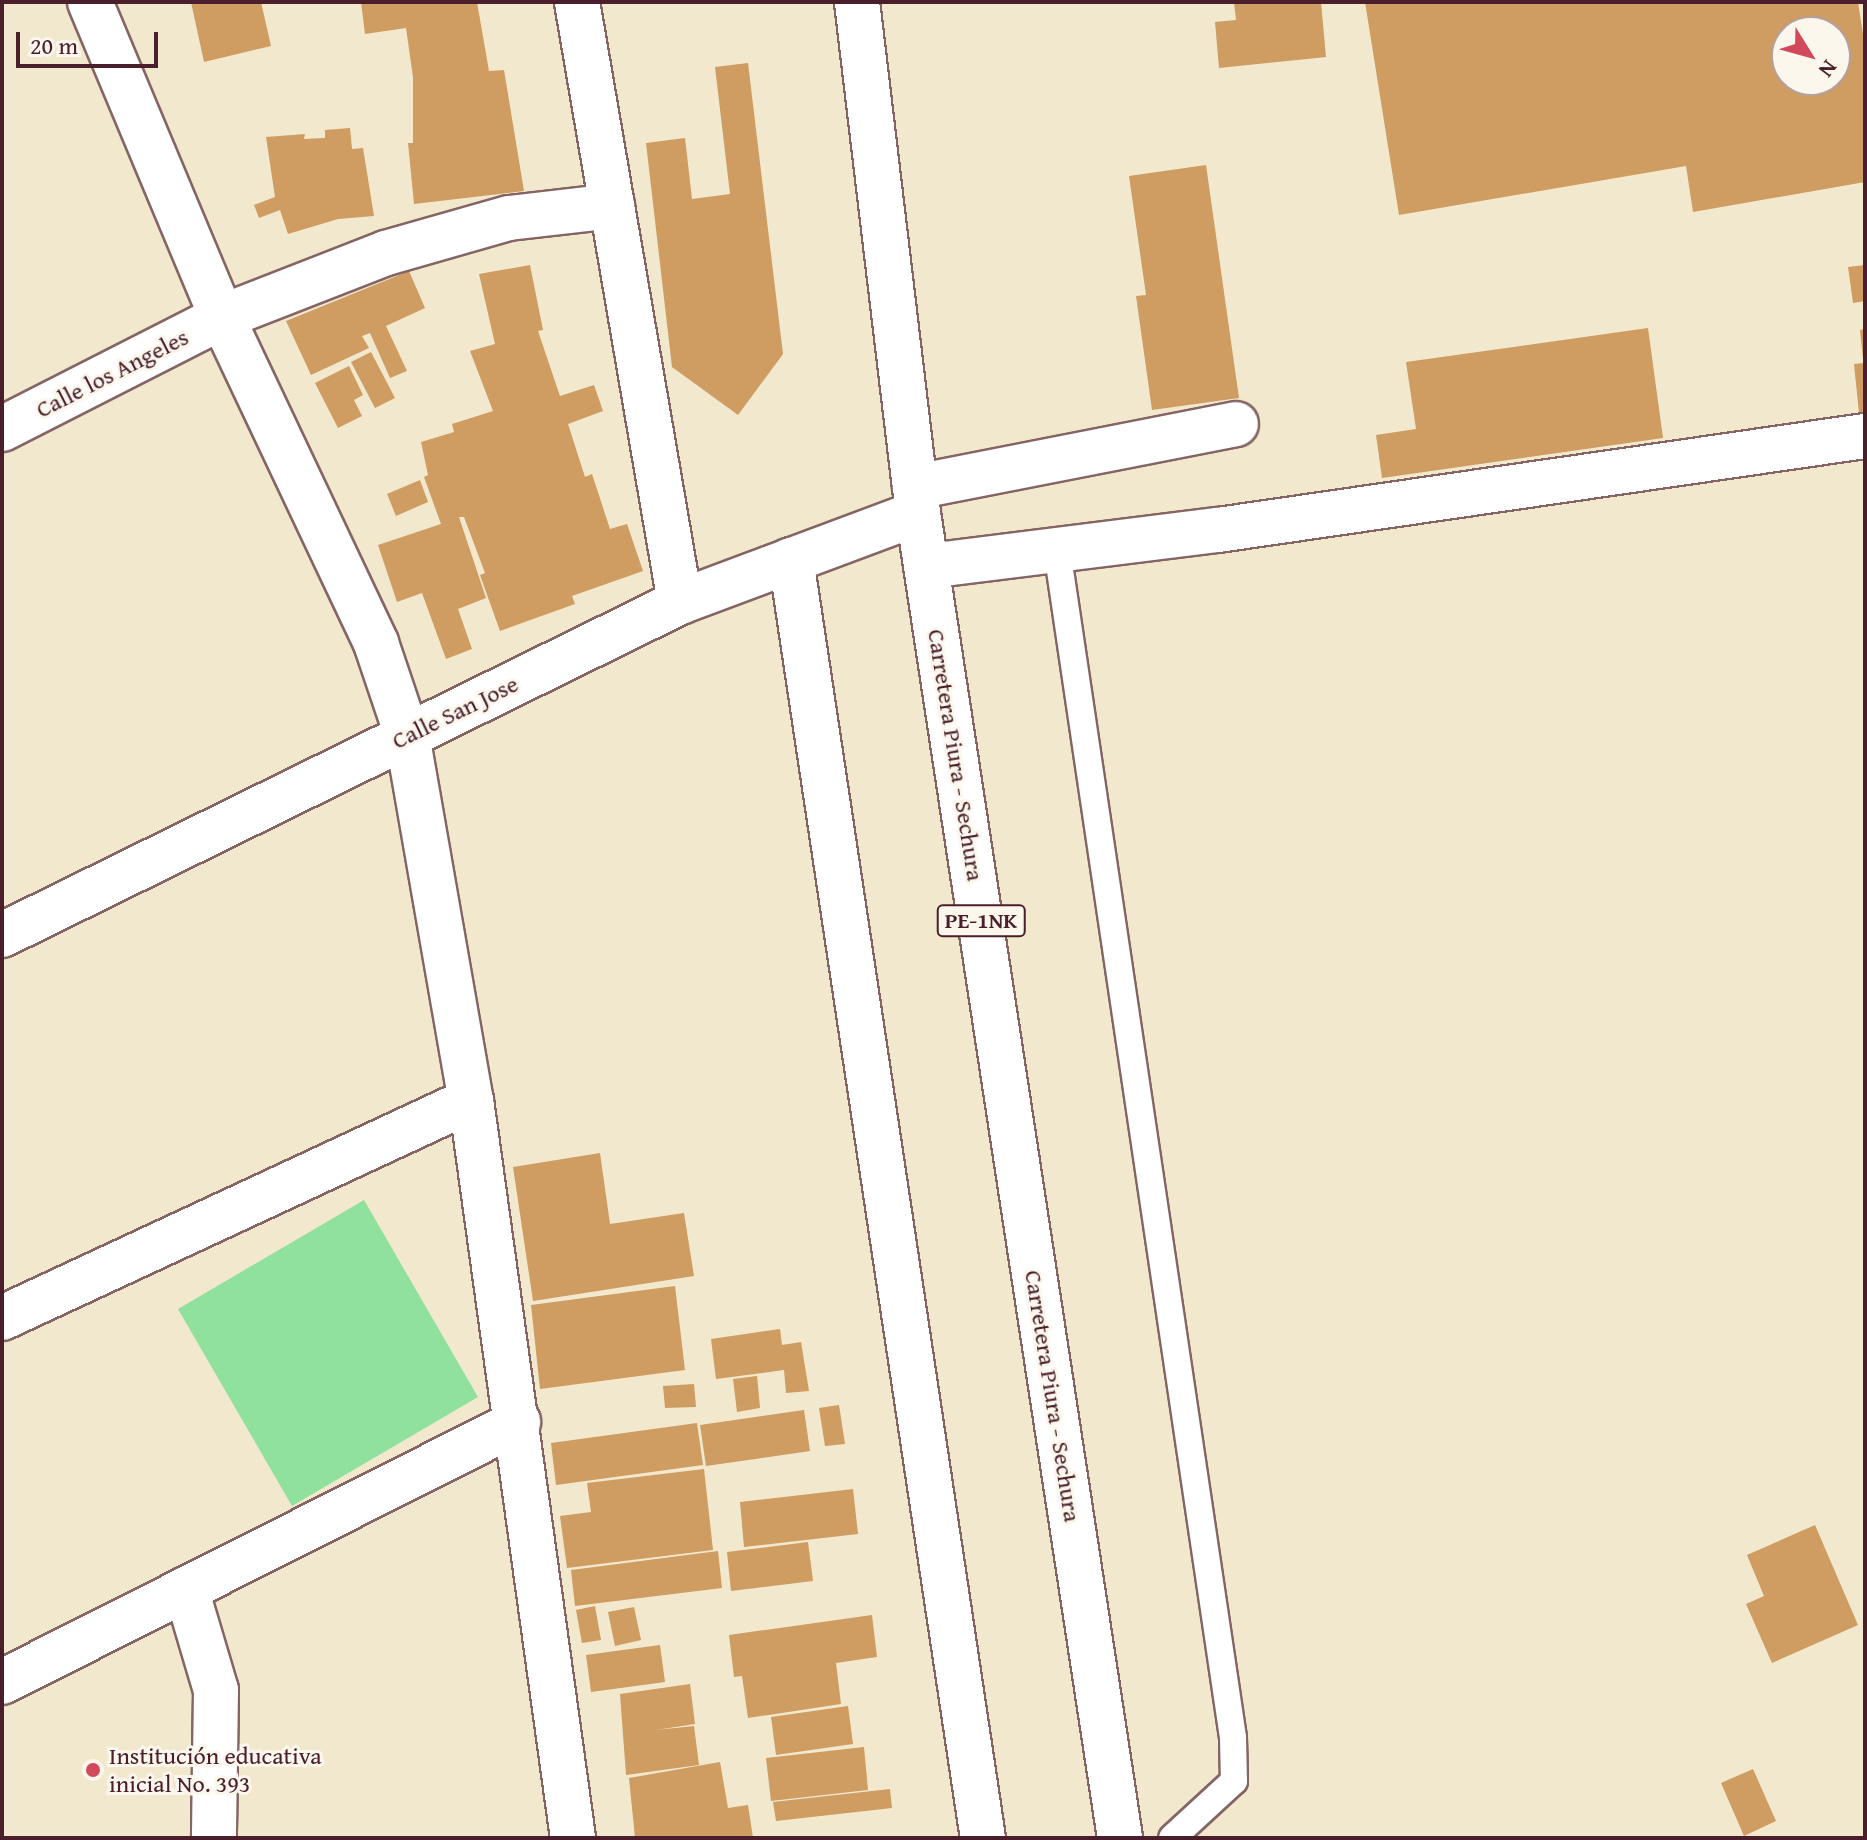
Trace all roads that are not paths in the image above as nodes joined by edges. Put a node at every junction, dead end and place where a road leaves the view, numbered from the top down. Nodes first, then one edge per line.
1 (90, 2) edge
2 (577, 2) edge
3 (857, 2) edge
4 (612, 206) junction
5 (222, 317) junction
6 (1236, 424) dead end
7 (2, 429) edge
8 (1865, 436) edge
9 (916, 500) junction
10 (1057, 550) junction
11 (791, 560) junction
12 (928, 566) junction
13 (680, 602) junction
14 (407, 735) junction
15 (2, 935) edge
16 (471, 1100) junction
17 (2, 1318) edge
18 (518, 1422) junction
19 (186, 1589) junction
20 (2, 1682) edge
21 (214, 1838) edge
22 (573, 1838) edge
23 (983, 1838) edge
24 (1120, 1838) edge
25 (1172, 1838) edge

1 - 5 street
2 - 4 street
3 - 9 street, Carretera Piura - Sechura / PE-1NK
4 - 5 street, Calle los Angeles
4 - 13 street
5 - 7 street, Calle los Angeles
5 - 14 street
6 - 9 street, Calle San Jose
8 - 10 street
9 - 11 street, Calle San Jose
9 - 12 street, Carretera Piura - Sechura / PE-1NK
10 - 12 street
10 - 25 lane
11 - 13 street, Calle San Jose
11 - 23 street
12 - 24 street, Carretera Piura - Sechura / PE-1NK
13 - 14 street, Calle San Jose
14 - 15 street, Calle San Jose
14 - 16 street
16 - 17 street
16 - 18 street
18 - 19 street
18 - 22 street
19 - 20 street
19 - 21 street

